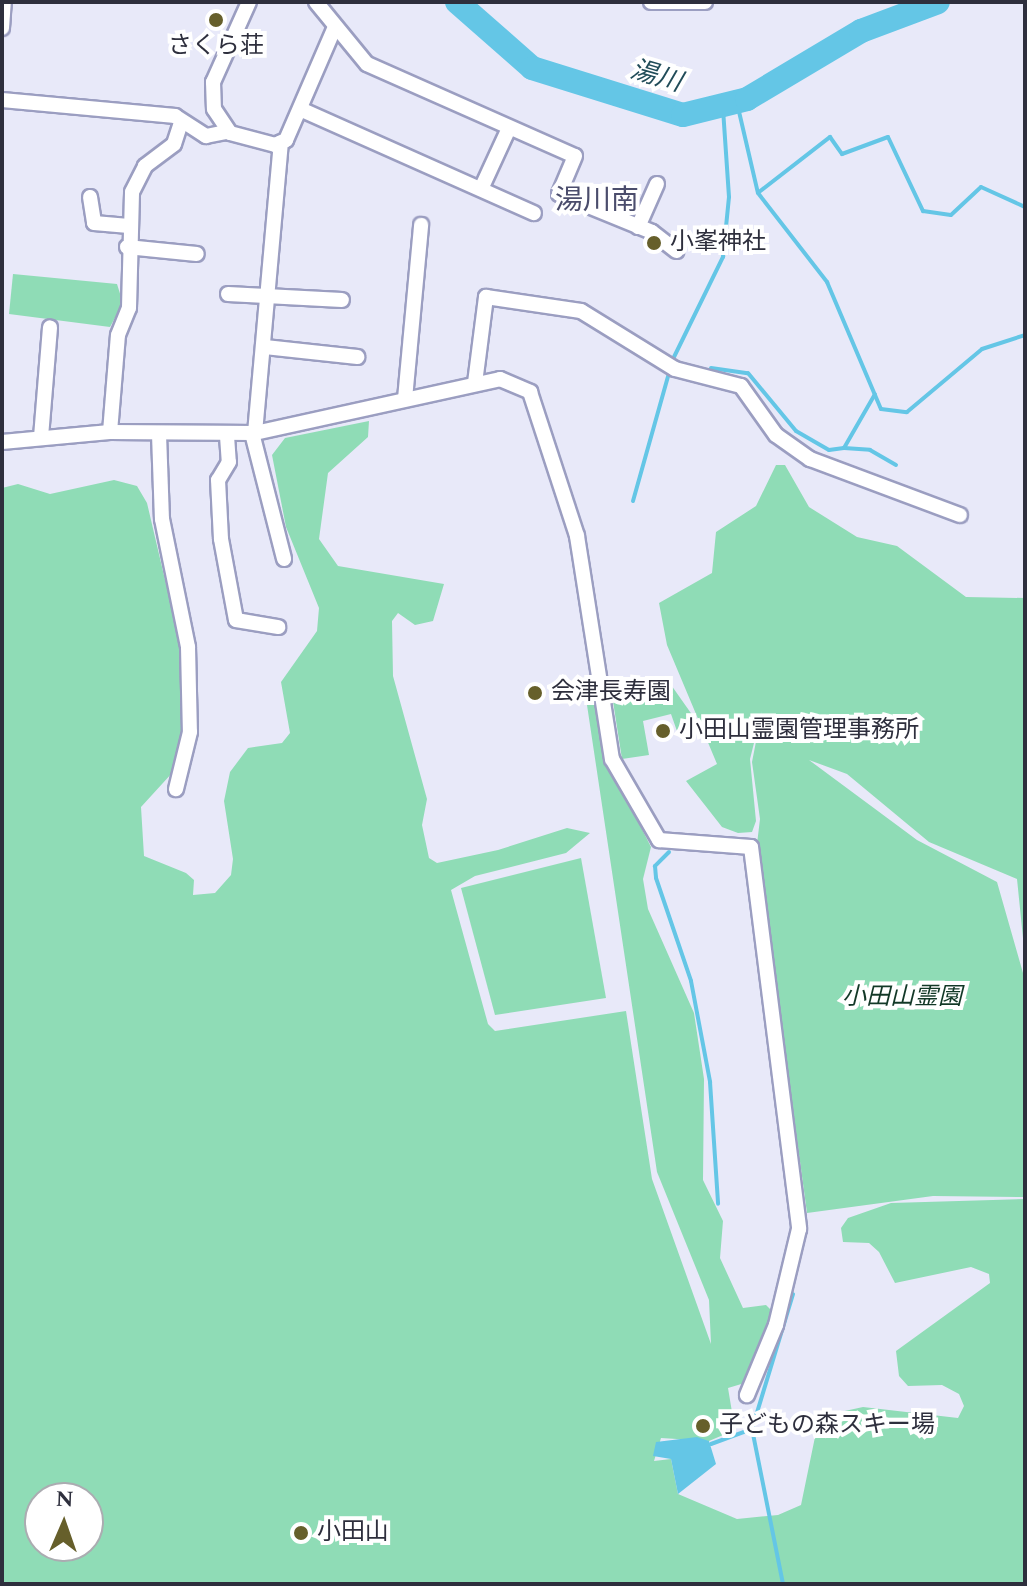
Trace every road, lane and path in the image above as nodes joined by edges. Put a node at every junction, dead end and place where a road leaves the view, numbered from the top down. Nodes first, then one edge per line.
1 (4, 2) edge
2 (249, 2) edge
3 (316, 2) edge
4 (651, 2) edge
5 (705, 2) edge
6 (2, 28) edge
7 (334, 29) junction
8 (2, 100) edge
9 (300, 109) junction
10 (181, 123) junction
11 (509, 128) junction
12 (227, 132) junction
13 (281, 142) junction
14 (657, 184) dead end
15 (481, 189) junction
16 (90, 197) dead end
17 (534, 213) dead end
18 (421, 225) dead end
19 (129, 226) junction
20 (638, 227) junction
21 (127, 247) junction
22 (676, 251) dead end
23 (197, 254) dead end
24 (228, 294) dead end
25 (270, 296) junction
26 (342, 300) dead end
27 (50, 327) dead end
28 (265, 347) junction
29 (357, 357) dead end
30 (475, 383) junction
31 (405, 399) junction
32 (110, 432) junction
33 (254, 433) junction
34 (159, 434) junction
35 (227, 436) junction
36 (41, 437) junction
37 (2, 442) edge
38 (960, 515) dead end
39 (284, 559) dead end
40 (278, 627) dead end
41 (176, 789) dead end
42 (747, 1395) dead end

1 - 6 street
2 - 12 street
3 - 7 street
4 - 5 street
7 - 9 street
7 - 11 street
8 - 10 street
9 - 13 street
9 - 15 street
10 - 12 street
10 - 19 street
11 - 15 street
11 - 20 street
12 - 13 street
13 - 25 street
14 - 20 street
15 - 17 street
16 - 19 street
18 - 31 street
19 - 21 street
20 - 22 street
21 - 23 street
21 - 32 street
24 - 25 street
25 - 26 street
25 - 28 street
27 - 36 street
28 - 29 street
28 - 33 street
30 - 31 street
30 - 38 street
30 - 42 street
31 - 33 street
32 - 34 street
32 - 36 street
33 - 35 street
33 - 39 street
34 - 35 street
34 - 41 street
35 - 40 street
36 - 37 street

